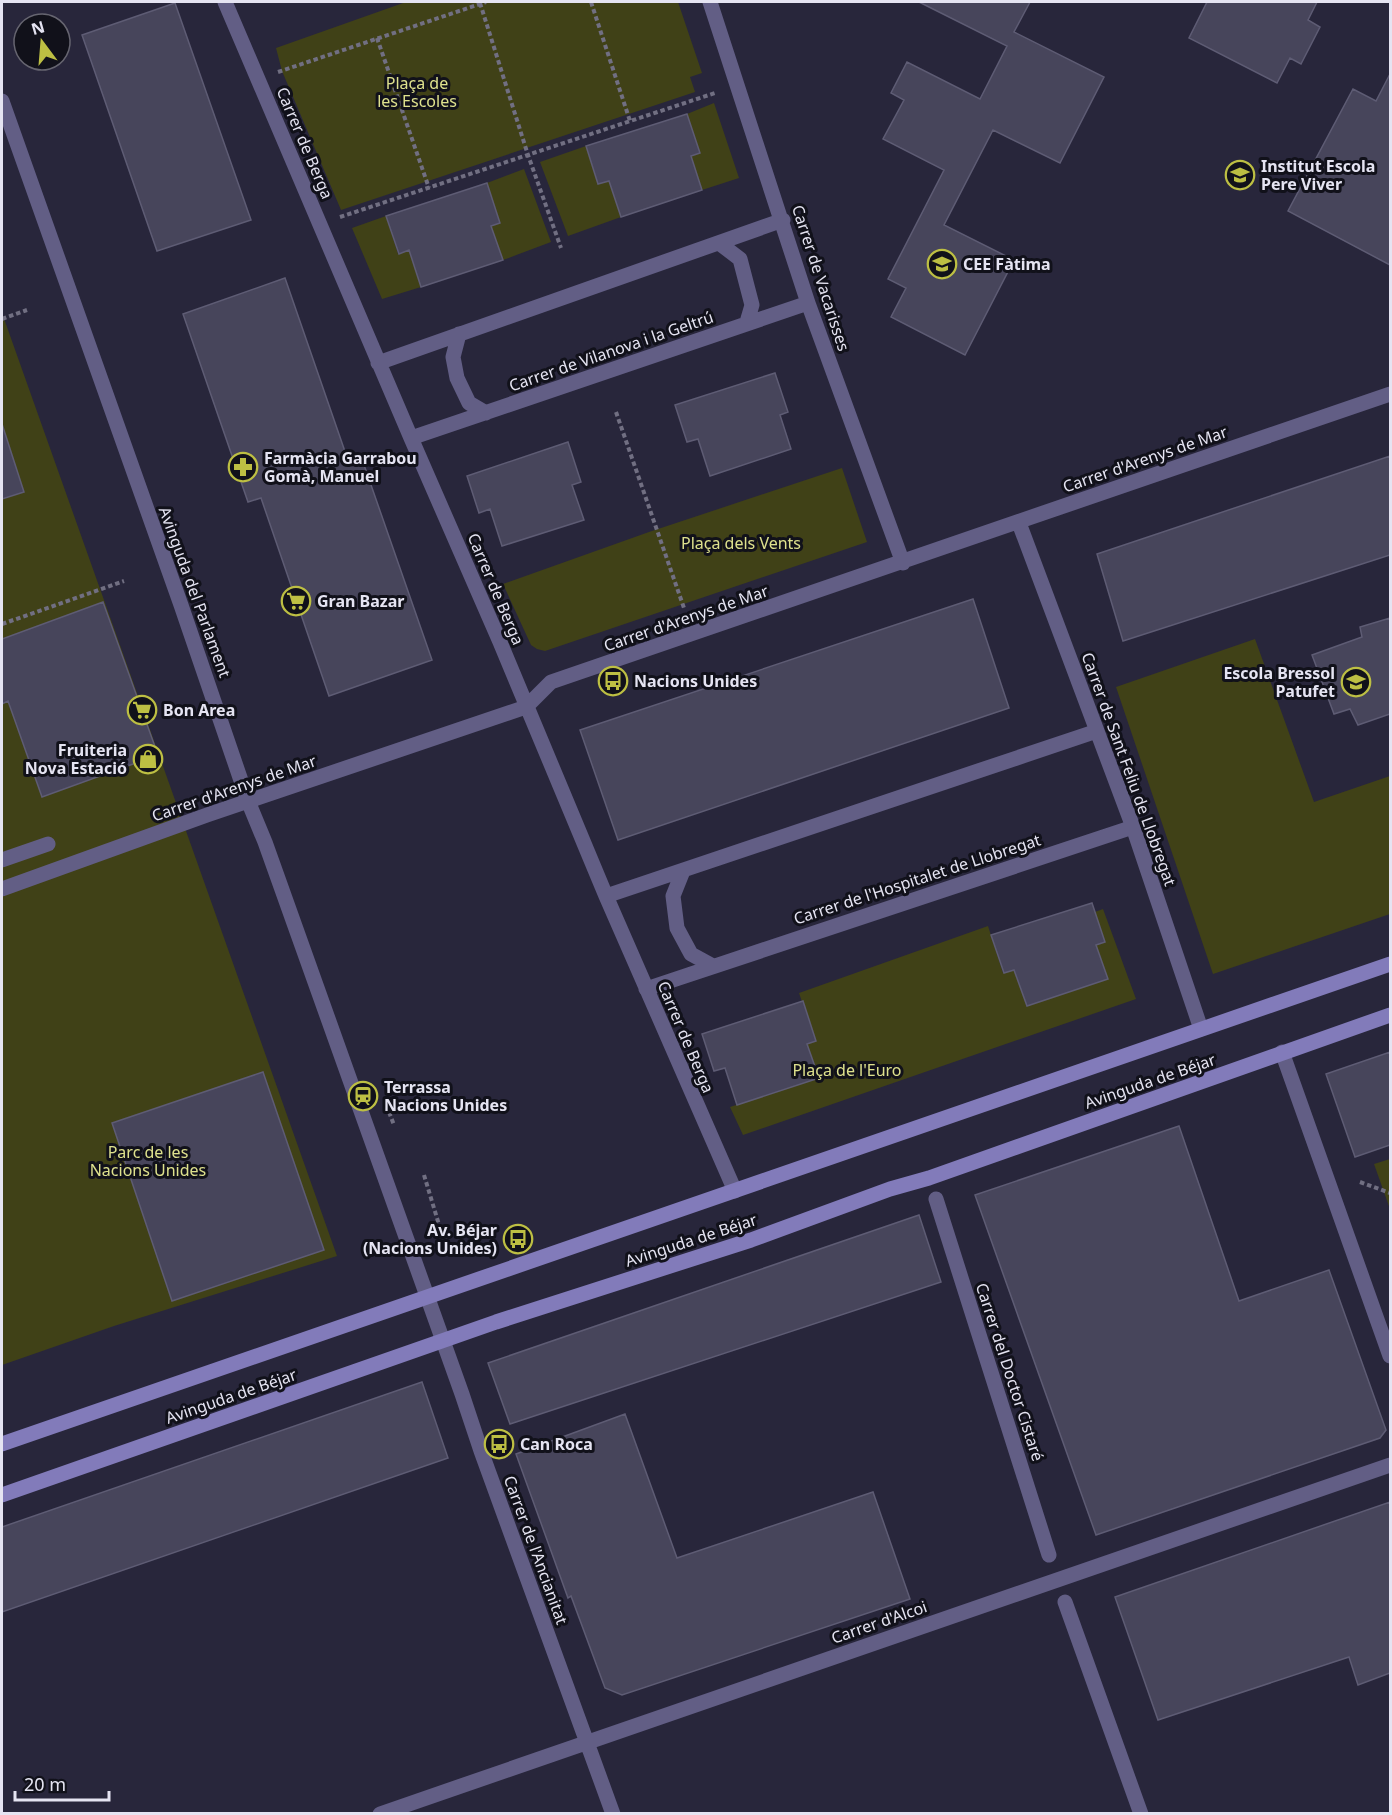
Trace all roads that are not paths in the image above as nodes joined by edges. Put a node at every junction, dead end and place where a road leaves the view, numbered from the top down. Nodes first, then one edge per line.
1 (225, 2) edge
2 (710, 2) edge
3 (2, 101) edge
4 (783, 220) junction
5 (719, 243) junction
6 (808, 303) junction
7 (747, 322) junction
8 (459, 334) junction
9 (378, 363) junction
10 (1390, 394) edge
11 (486, 413) junction
12 (411, 438) junction
13 (1019, 523) junction
14 (903, 563) junction
15 (526, 707) junction
16 (1097, 731) junction
17 (248, 801) junction
18 (1133, 826) junction
19 (48, 844) dead end
20 (2, 860) edge
21 (683, 871) junction
22 (2, 889) edge
23 (606, 896) junction
24 (1390, 964) edge
25 (713, 966) junction
26 (646, 989) junction
27 (1390, 1015) edge
28 (1202, 1029) junction
29 (1282, 1052) junction
30 (735, 1191) junction
31 (936, 1199) dead end
32 (426, 1298) junction
33 (443, 1341) junction
34 (1390, 1356) edge
35 (2, 1444) edge
36 (1390, 1465) edge
37 (2, 1495) edge
38 (1049, 1555) dead end
39 (1065, 1602) dead end
40 (586, 1741) junction
41 (380, 1814) edge
42 (613, 1814) edge
43 (1141, 1814) edge

1 - 9 street, Carrer de Berga
2 - 4 street, Carrer de Vacarisses
3 - 17 street, Avinguda del Parlament
4 - 5 street
4 - 6 street, Carrer de Vacarisses
5 - 7 street
5 - 8 street
6 - 7 street, Carrer de Vilanova i la Geltrú
6 - 14 street, Carrer de Vacarisses
7 - 11 street, Carrer de Vilanova i la Geltrú
8 - 9 street
8 - 11 street
9 - 12 street, Carrer de Berga
10 - 13 street, Carrer d'Arenys de Mar
11 - 12 street, Carrer de Vilanova i la Geltrú
12 - 15 street, Carrer de Berga
13 - 14 street, Carrer d'Arenys de Mar
13 - 16 street, Carrer de Sant Feliu de Llobregat
14 - 15 street, Carrer d'Arenys de Mar
15 - 17 street, Carrer d'Arenys de Mar
15 - 23 street, Carrer de Berga
16 - 18 street, Carrer de Sant Feliu de Llobregat
16 - 21 street
17 - 22 street, Carrer d'Arenys de Mar
17 - 32 street, Avinguda del Parlament
18 - 25 street, Carrer de l'Hospitalet de Llobregat
18 - 28 street, Carrer de Sant Feliu de Llobregat
19 - 20 street
21 - 23 street
21 - 25 street
23 - 26 street, Carrer de Berga
24 - 28 main road, Avinguda de Béjar
25 - 26 street, Carrer de l'Hospitalet de Llobregat
26 - 30 street, Carrer de Berga
27 - 29 main road, Avinguda de Béjar
28 - 30 main road, Avinguda de Béjar
29 - 33 main road, Avinguda de Béjar
29 - 34 street
30 - 32 main road, Avinguda de Béjar
31 - 38 street, Carrer del Doctor Cistaré
32 - 33 street, Carrer de l'Ancianitat
32 - 35 main road, Avinguda de Béjar
33 - 37 main road, Avinguda de Béjar
33 - 40 street, Carrer de l'Ancianitat
36 - 40 street, Carrer d'Alcoi
39 - 43 street
40 - 41 street, Carrer d'Alcoi
40 - 42 street, Carrer de l'Ancianitat

